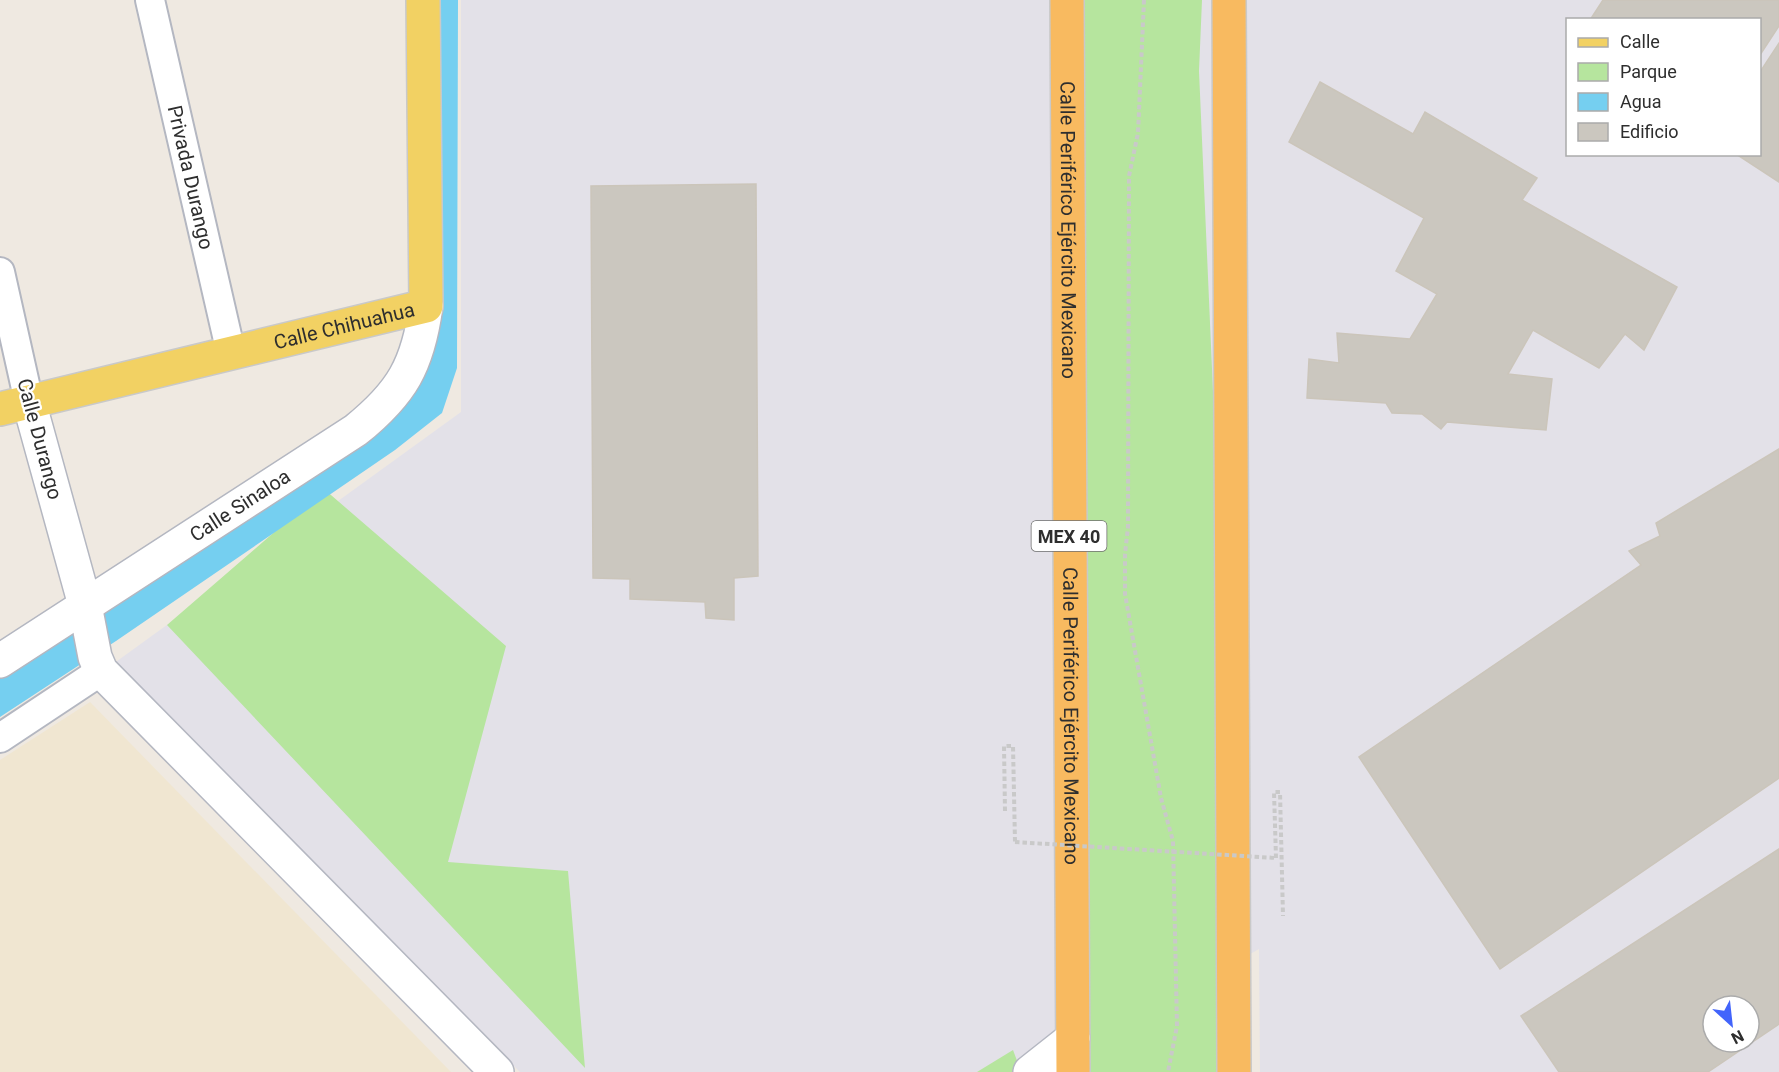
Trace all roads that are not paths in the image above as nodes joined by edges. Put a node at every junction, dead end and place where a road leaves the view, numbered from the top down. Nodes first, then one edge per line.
1 (150, 0) edge
2 (423, 0) edge
3 (1068, 0) edge
4 (1229, 0) edge
5 (0, 272) edge
6 (426, 306) junction
7 (231, 353) junction
8 (15, 405) edge
9 (86, 612) junction
10 (0, 661) edge
11 (98, 664) junction
12 (0, 738) edge
13 (1073, 1038) junction
14 (497, 1072) edge
15 (1029, 1072) edge
16 (1073, 1072) edge
17 (1236, 1072) edge

1 - 7 street, Privada Durango
2 - 6 main road, Calle Chihuahua
3 - 13 highway, Calle Periférico Ejército Mexicano / MEX 40
4 - 17 highway
5 - 8 street, Calle Durango
6 - 7 main road, Calle Chihuahua
6 - 9 street, Calle Sinaloa
7 - 8 main road, Calle Chihuahua
8 - 9 street, Calle Durango
9 - 10 street, Calle Sinaloa
9 - 11 street, Calle Durango
11 - 12 street
11 - 14 street
13 - 15 street
13 - 16 highway, Calle Periférico Ejército Mexicano / MEX 40

